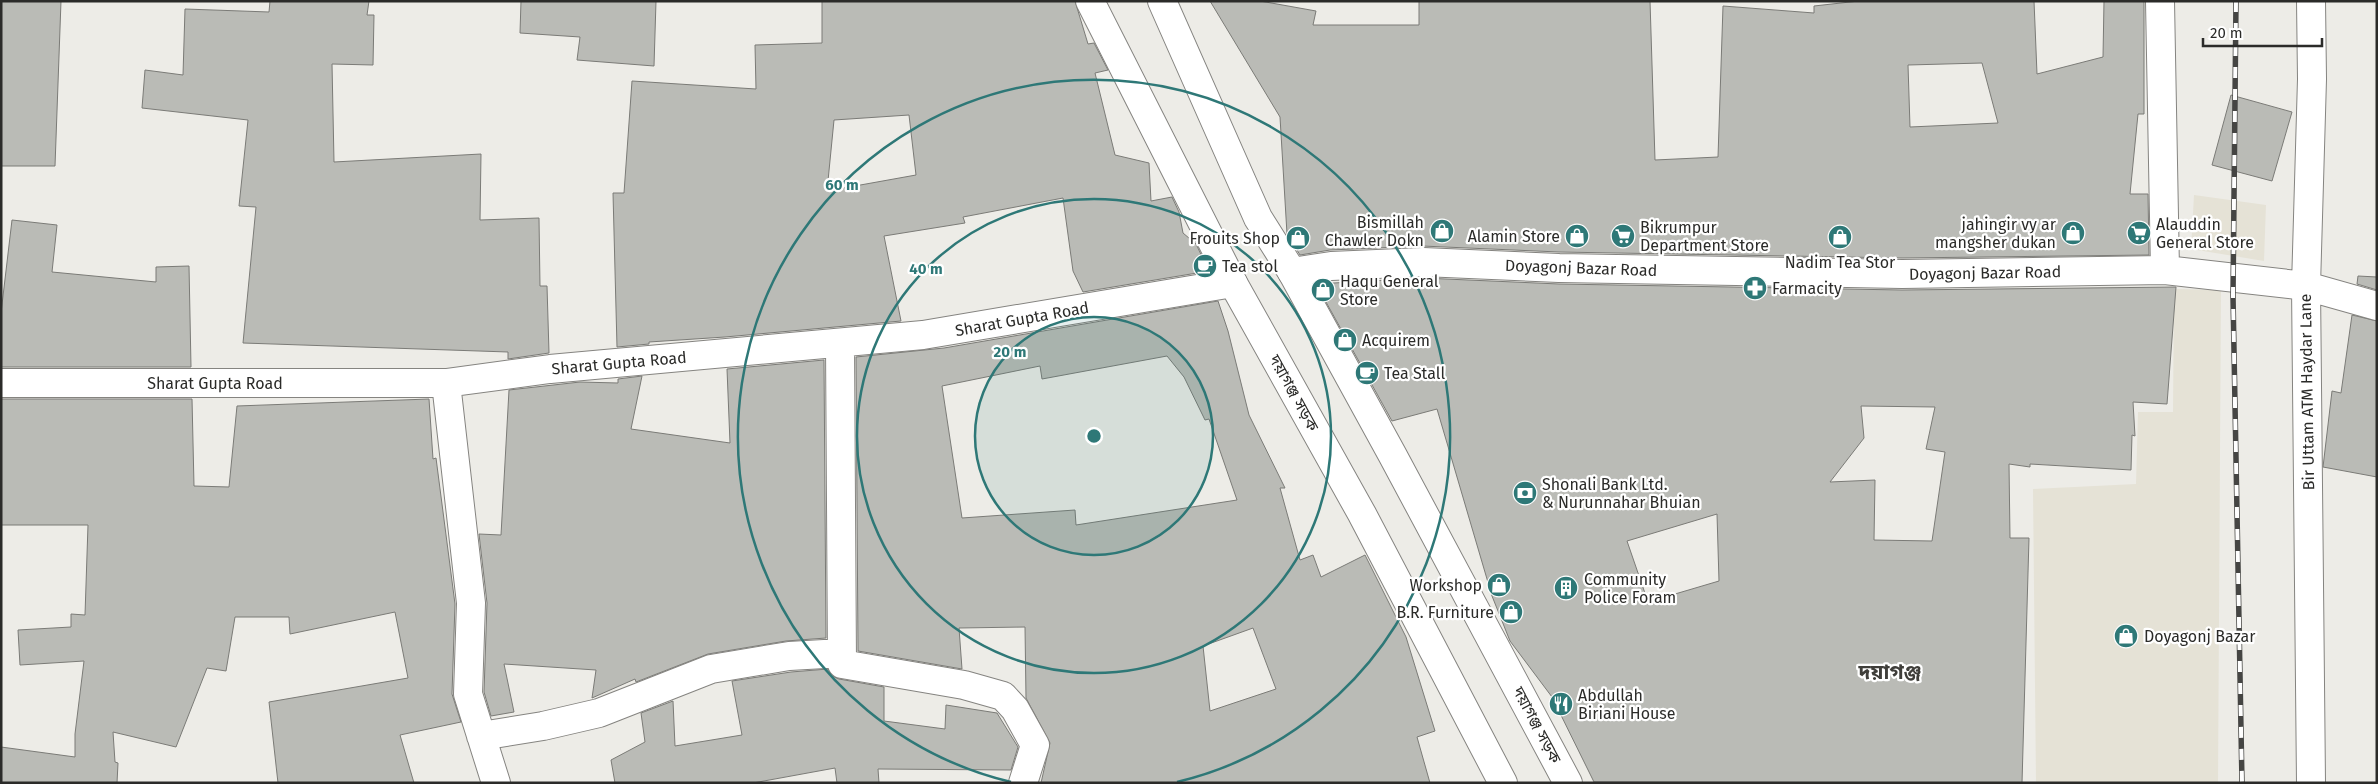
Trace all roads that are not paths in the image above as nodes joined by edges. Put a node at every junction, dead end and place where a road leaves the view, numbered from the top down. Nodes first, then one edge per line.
1 (1090, 1) edge
2 (1162, 1) edge
3 (2160, 1) edge
4 (2311, 1) edge
5 (2165, 270) junction
6 (1292, 272) junction
7 (1232, 282) junction
8 (2306, 286) junction
9 (2377, 306) edge
10 (840, 343) junction
11 (1, 383) edge
12 (446, 383) junction
13 (842, 654) junction
14 (481, 736) junction
15 (496, 783) edge
16 (1023, 783) edge
17 (1504, 783) edge
18 (1568, 783) edge
19 (2311, 783) edge

1 - 7 street, দয়াগঞ্জ সড়ক
2 - 6 street, দয়াগঞ্জ সড়ক
3 - 5 street
4 - 8 street, Bir Uttam ATM Haydar Lane
5 - 6 street, Doyagonj Bazar Road
5 - 8 street, Doyagonj Bazar Road
6 - 18 street, দয়াগঞ্জ সড়ক
7 - 10 street, Sharat Gupta Road
7 - 17 street, দয়াগঞ্জ সড়ক
8 - 9 street, Doyagonj Bazar Road
8 - 19 street, Bir Uttam ATM Haydar Lane
10 - 12 street, Sharat Gupta Road
10 - 13 street
11 - 12 street, Sharat Gupta Road
12 - 14 street
13 - 14 street
13 - 16 street
14 - 15 street

